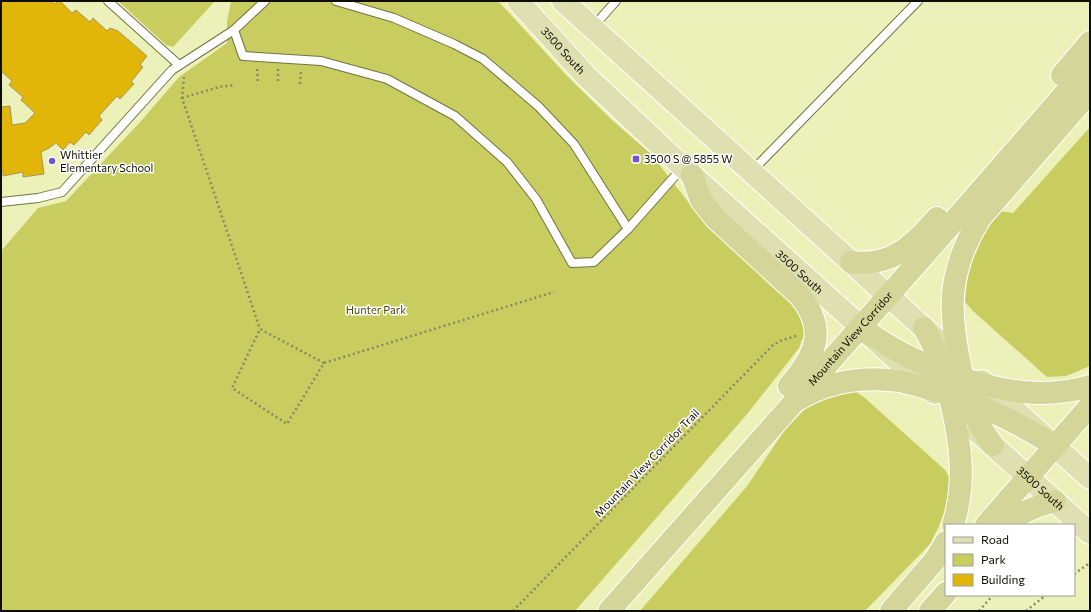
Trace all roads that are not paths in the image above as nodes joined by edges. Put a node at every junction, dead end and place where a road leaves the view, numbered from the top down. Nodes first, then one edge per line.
1 (108, 1) edge
2 (265, 1) edge
3 (336, 1) edge
4 (518, 1) edge
5 (563, 1) edge
6 (616, 1) edge
7 (918, 1) edge
8 (592, 28) junction
9 (234, 30) junction
10 (1090, 42) edge
11 (179, 65) junction
12 (1090, 65) edge
13 (1090, 92) edge
14 (687, 171) junction
15 (751, 172) junction
16 (1, 202) edge
17 (628, 229) junction
18 (851, 262) junction
19 (889, 295) junction
20 (860, 327) junction
21 (924, 328) joint
22 (1090, 386) edge
23 (952, 387) junction
24 (989, 387) junction
25 (793, 403) junction
26 (1090, 406) edge
27 (1055, 446) junction
28 (1028, 477) junction
29 (1090, 478) edge
30 (1055, 501) junction
31 (953, 524) edge
32 (987, 524) edge
33 (1007, 524) edge
34 (1090, 533) edge
35 (945, 544) edge
36 (945, 571) edge
37 (945, 593) edge
38 (614, 605) edge
39 (891, 611) edge
40 (910, 611) edge
41 (930, 611) edge

1 - 11 lane
2 - 9 lane
3 - 17 lane
4 - 14 main road, 3500 South
5 - 8 main road
6 - 8 lane
7 - 15 lane
8 - 15 main road
9 - 11 lane
9 - 17 lane
10 - 18 highway
11 - 16 lane
12 - 19 highway, Mountain View Corridor
13 - 23 highway
14 - 17 lane
14 - 20 main road, 3500 South
14 - 38 highway
15 - 18 main road
18 - 19 main road
19 - 20 highway, Mountain View Corridor
19 - 21 main road
20 - 23 highway
20 - 25 highway, Mountain View Corridor
21 - 23 highway
22 - 24 highway
23 - 24 highway
23 - 25 highway
23 - 27 highway
23 - 28 main road, 3500 South
23 - 31 highway
24 - 27 main road
25 - 38 highway, Mountain View Corridor
26 - 27 highway
27 - 28 highway
27 - 29 main road
28 - 30 main road, 3500 South
28 - 32 highway
30 - 33 highway
30 - 34 main road, 3500 South
35 - 39 highway
36 - 40 highway
37 - 41 highway

